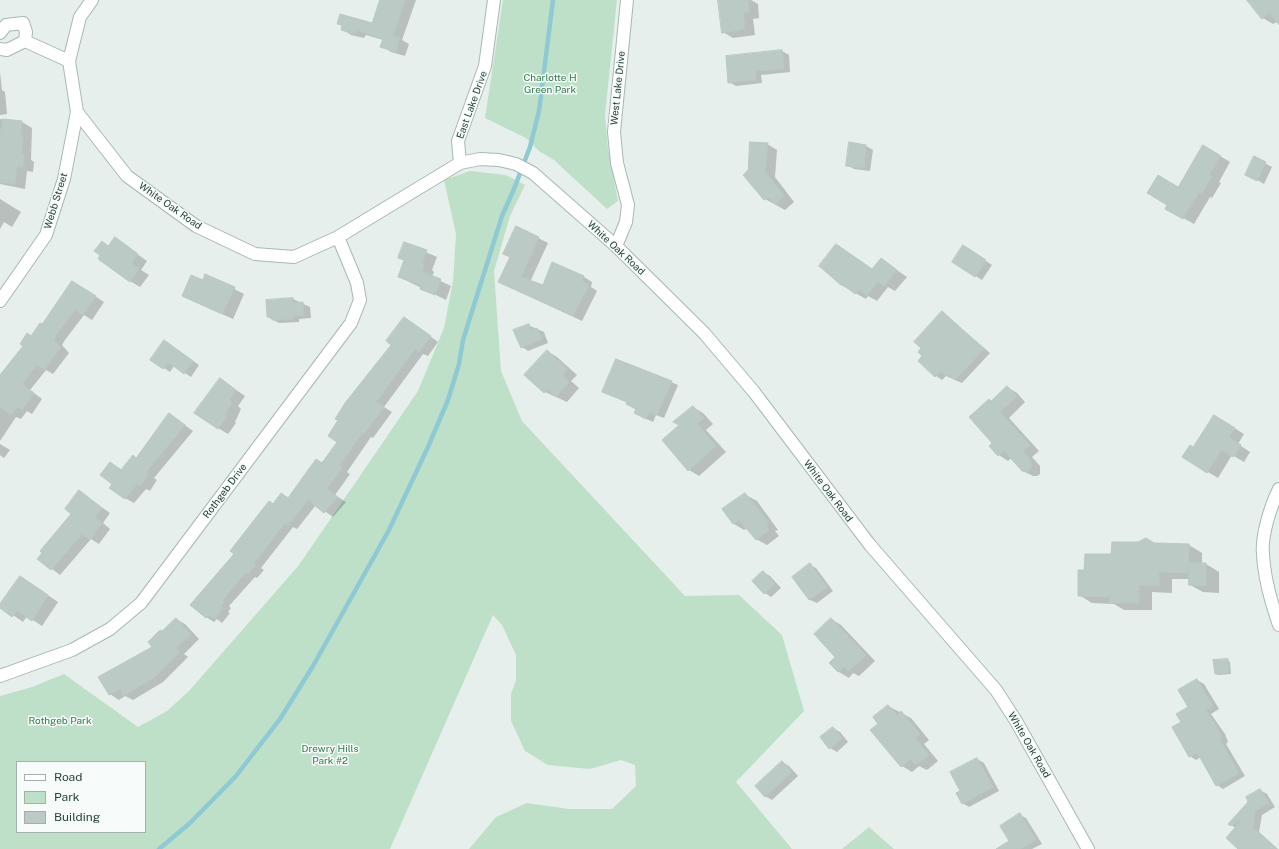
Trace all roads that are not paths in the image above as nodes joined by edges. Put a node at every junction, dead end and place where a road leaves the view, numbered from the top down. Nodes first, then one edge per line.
1 (92, 0) edge
2 (494, 0) edge
3 (627, 0) edge
4 (0, 33) edge
5 (25, 41) junction
6 (0, 49) edge
7 (69, 61) junction
8 (77, 112) junction
9 (460, 163) junction
10 (338, 237) junction
11 (616, 246) junction
12 (0, 301) edge
13 (1279, 489) edge
14 (1279, 625) edge
15 (0, 676) edge
16 (1088, 849) edge

1 - 7 street, White Oak Road
2 - 9 street, East Lake Drive
3 - 11 street, West Lake Drive
4 - 5 street
5 - 6 street
5 - 7 street
7 - 8 street, White Oak Road
8 - 10 street, White Oak Road
8 - 12 street, Webb Street
9 - 10 street, White Oak Road
9 - 11 street, White Oak Road
10 - 15 street, Rothgeb Drive
11 - 16 street, White Oak Road
13 - 14 street

